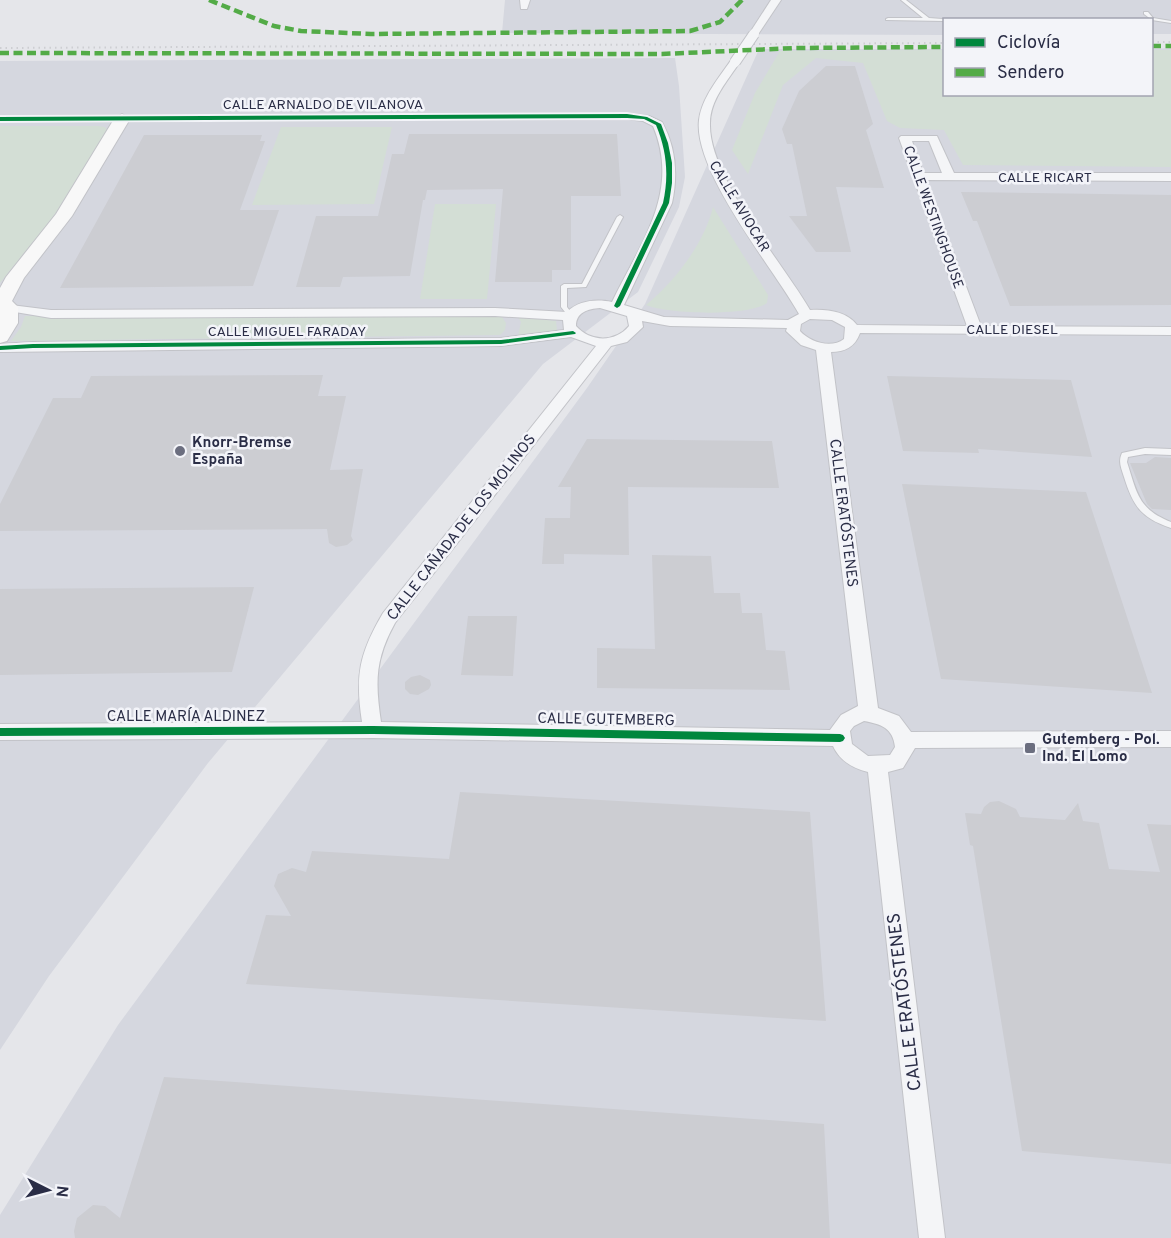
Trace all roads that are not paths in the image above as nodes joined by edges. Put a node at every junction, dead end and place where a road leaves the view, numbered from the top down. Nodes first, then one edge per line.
1 (776, 0) edge
2 (903, 0) edge
3 (1146, 13) dead end
4 (1151, 18) edge
5 (888, 19) dead end
6 (1153, 19) edge
7 (928, 20) junction
8 (943, 20) edge
9 (1171, 22) edge
10 (1153, 24) edge
11 (1171, 27) edge
12 (0, 119) edge
13 (122, 119) junction
14 (920, 177) junction
15 (950, 177) junction
16 (1171, 177) edge
17 (620, 217) dead end
18 (3, 304) edge
19 (617, 306) junction
20 (506, 312) junction
21 (634, 315) junction
22 (571, 316) junction
23 (801, 319) junction
24 (852, 329) junction
25 (975, 329) junction
26 (1171, 331) edge
27 (633, 332) junction
28 (573, 333) junction
29 (0, 337) edge
30 (796, 337) junction
31 (501, 342) junction
32 (606, 343) junction
33 (0, 348) edge
34 (823, 348) junction
35 (1171, 452) edge
36 (1171, 525) edge
37 (869, 714) junction
38 (373, 730) junction
39 (0, 732) edge
40 (840, 738) junction
41 (905, 740) junction
42 (1171, 740) edge
43 (877, 766) junction
44 (932, 1238) edge

1 - 23 street, CALLE AVIOCAR, bridge
2 - 7 lane
3 - 4 lane
5 - 7 lane
6 - 9 lane
7 - 8 lane
10 - 11 lane
12 - 13 street, CALLE ARNALDO DE VILANOVA
13 - 18 street
13 - 19 street, CALLE ARNALDO DE VILANOVA
14 - 15 street, CALLE RICART
14 - 15 street, CALLE WESTINGHOUSE
14 - 25 street, CALLE WESTINGHOUSE
15 - 16 street, CALLE RICART
17 - 22 lane
18 - 20 street, CALLE MIGUEL FARADAY
18 - 29 street
19 - 21 street
19 - 22 street
20 - 22 street, CALLE MIGUEL FARADAY
20 - 31 street
21 - 23 street
21 - 27 street
22 - 28 street
23 - 24 street
23 - 30 street
24 - 25 street, CALLE DIESEL
24 - 34 street
25 - 26 street, CALLE DIESEL
27 - 30 street
27 - 32 street
28 - 31 street, CALLE MIGUEL FARADAY
28 - 32 street
30 - 34 street
31 - 33 street, CALLE MIGUEL FARADAY
32 - 38 street, CALLE CAÑADA DE LOS MOLINOS
34 - 37 street, CALLE ERATÓSTENES
35 - 36 lane
37 - 40 street
37 - 41 street
38 - 39 street, CALLE MARÍA ALDINEZ
38 - 40 street, CALLE GUTEMBERG
40 - 43 street
41 - 42 street
41 - 43 street
43 - 44 street, CALLE ERATÓSTENES

